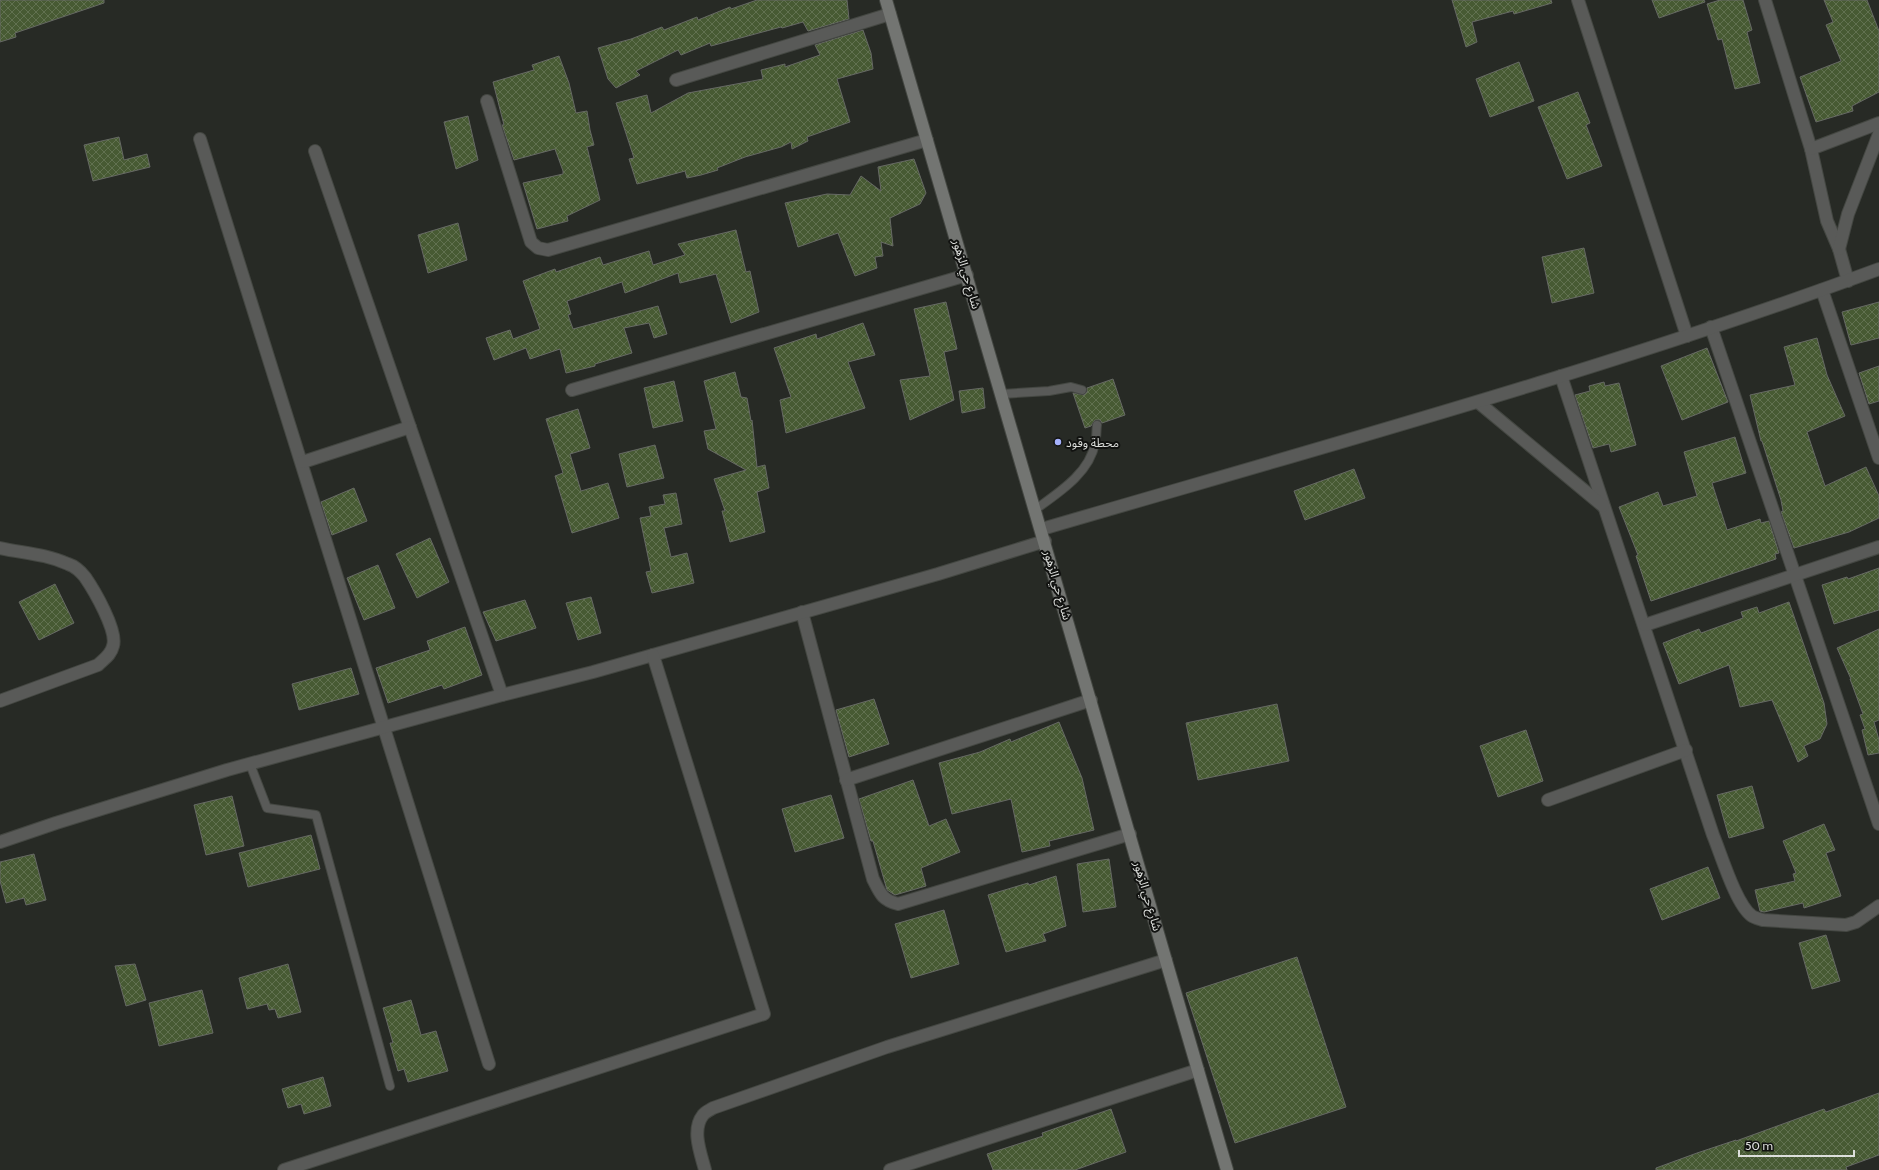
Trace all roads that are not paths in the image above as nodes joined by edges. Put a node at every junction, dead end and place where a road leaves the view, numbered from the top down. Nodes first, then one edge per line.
1 (886, 0) edge
2 (1578, 0) edge
3 (1765, 0) edge
4 (890, 14) junction
5 (676, 80) dead end
6 (487, 101) dead end
7 (1879, 123) edge
8 (1879, 134) edge
9 (200, 138) dead end
10 (928, 140) junction
11 (1811, 148) junction
12 (315, 151) dead end
13 (1839, 249) junction
14 (1879, 269) edge
15 (967, 275) junction
16 (1848, 280) junction
17 (1822, 290) junction
18 (1711, 327) junction
19 (1688, 336) junction
20 (1561, 376) junction
21 (572, 390) dead end
22 (1082, 390) dead end
23 (1002, 394) junction
24 (1478, 402) junction
25 (1873, 420) edge
26 (1097, 424) dead end
27 (410, 427) junction
28 (1879, 458) edge
29 (303, 462) junction
30 (1604, 507) junction
31 (1036, 509) junction
32 (1043, 535) junction
33 (1879, 547) edge
34 (0, 548) edge
35 (1795, 573) junction
36 (802, 612) junction
37 (1645, 625) junction
38 (653, 655) junction
39 (502, 695) junction
40 (1091, 700) junction
41 (0, 701) edge
42 (383, 728) junction
43 (1686, 750) junction
44 (250, 764) junction
45 (846, 780) junction
46 (1548, 800) dead end
47 (1879, 824) edge
48 (1130, 834) junction
49 (0, 842) edge
50 (1879, 906) edge
51 (1166, 960) junction
52 (489, 1064) dead end
53 (1198, 1070) junction
54 (390, 1086) dead end
55 (284, 1170) edge
56 (705, 1170) edge
57 (890, 1170) edge
58 (1227, 1170) edge

1 - 4 street, شارع حي الزهور
2 - 19 street
3 - 11 street
4 - 5 street
4 - 10 street, شارع حي الزهور
6 - 10 street
7 - 11 street
8 - 13 street
9 - 29 street
10 - 15 street, شارع حي الزهور
11 - 13 street
12 - 27 street
13 - 16 street
14 - 16 street
15 - 21 street
15 - 23 street, شارع حي الزهور
16 - 17 street
17 - 18 street
17 - 25 street
18 - 19 street
18 - 35 street
19 - 20 street
20 - 24 street
20 - 30 street
22 - 23 lane
23 - 31 street, شارع حي الزهور
24 - 30 street
24 - 32 street
25 - 28 street
26 - 31 lane
27 - 29 street
27 - 39 street
29 - 42 street
30 - 37 street
31 - 32 street, شارع حي الزهور
32 - 36 street
32 - 40 street, شارع حي الزهور
33 - 35 street
34 - 41 street
35 - 37 street
35 - 47 street
36 - 38 street
36 - 45 street
37 - 43 street
38 - 39 street
38 - 55 street
39 - 42 street
40 - 45 street
40 - 48 street, شارع حي الزهور
42 - 44 street
42 - 52 street
43 - 46 street
43 - 50 street
44 - 49 street
44 - 54 lane
45 - 48 street
48 - 51 street, شارع حي الزهور
51 - 53 street, شارع حي الزهور
51 - 56 street
53 - 57 street
53 - 58 street, شارع حي الزهور

